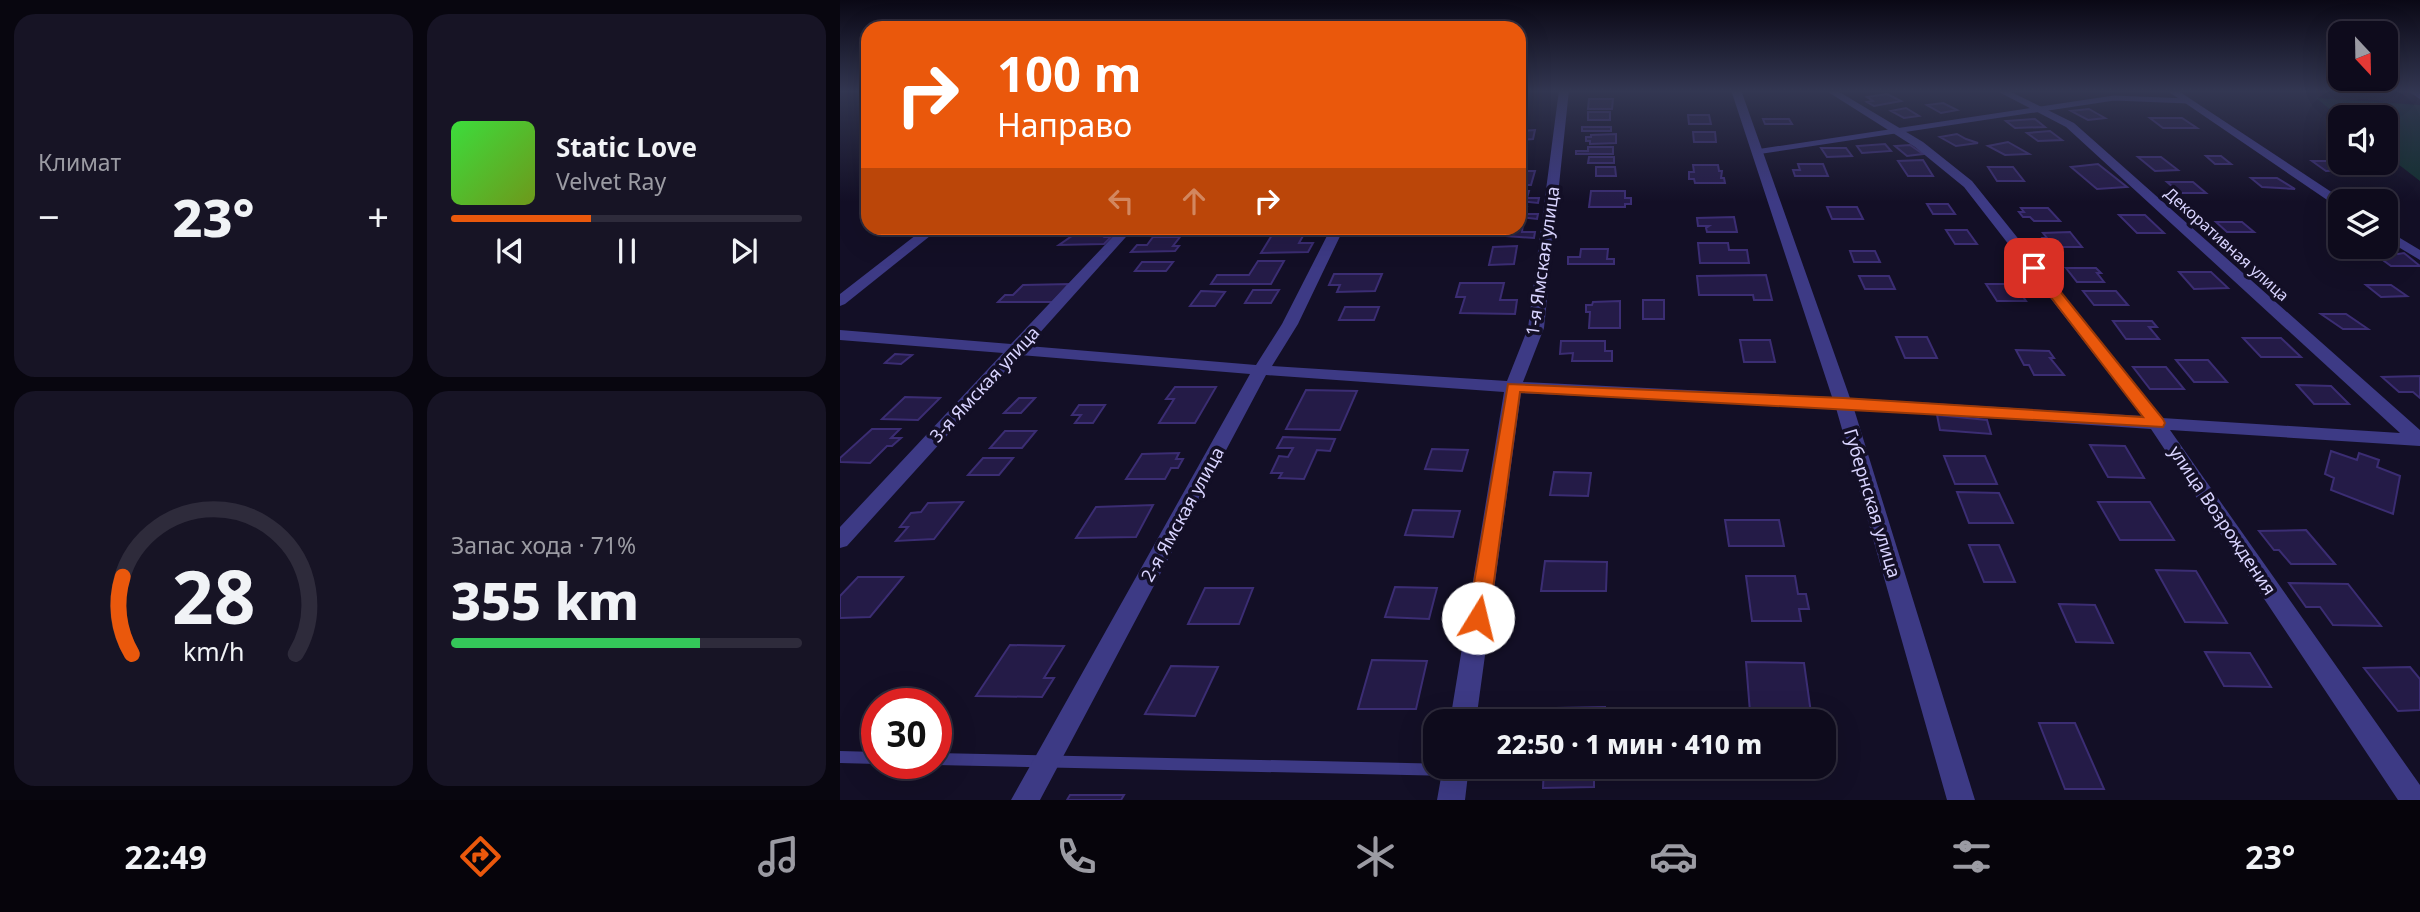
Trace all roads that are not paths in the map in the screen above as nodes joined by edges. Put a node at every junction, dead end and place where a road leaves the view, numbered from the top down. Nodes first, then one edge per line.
1 (1560, 127) edge
2 (1748, 127) edge
3 (1896, 127) edge
4 (1925, 127) edge
5 (2073, 127) edge
6 (2227, 127) edge
7 (1902, 131) junction
8 (1756, 152) junction
9 (2328, 195) edge
10 (924, 235) edge
11 (1122, 235) edge
12 (1334, 235) edge
13 (2398, 242) edge
14 (2420, 256) edge
15 (840, 301) edge
16 (840, 335) edge
17 (1018, 348) junction
18 (1261, 370) junction
19 (1513, 387) junction
20 (1843, 403) junction
21 (2157, 423) junction
22 (2420, 440) edge
23 (840, 540) edge
24 (1464, 709) edge
25 (840, 757) edge
26 (861, 758) edge
27 (952, 759) edge
28 (1047, 761) junction
29 (1423, 767) edge
30 (1454, 779) edge
31 (1025, 800) edge
32 (1451, 800) edge
33 (1961, 800) edge
34 (2414, 800) edge

1 - 19 street, 1-я Ямская улица
2 - 8 street, Губернская улица
3 - 7 street, улица Возрождения
4 - 7 lane
5 - 22 street, Декоративная улица
6 - 9 street
7 - 8 lane
7 - 21 street, улица Возрождения
8 - 20 street, Губернская улица
10 - 15 street
11 - 17 street, 3-я Ямская улица
12 - 18 street, 2-я Ямская улица
13 - 14 street
16 - 17 street
17 - 18 street
17 - 23 street, 3-я Ямская улица
18 - 19 street
18 - 28 street, 2-я Ямская улица
19 - 20 street
19 - 24 street, 1-я Ямская улица
20 - 21 street
20 - 33 street, Губернская улица
21 - 22 street
21 - 34 street, улица Возрождения
25 - 26 lane
27 - 28 lane
28 - 29 lane
28 - 31 street, 2-я Ямская улица
30 - 32 street

